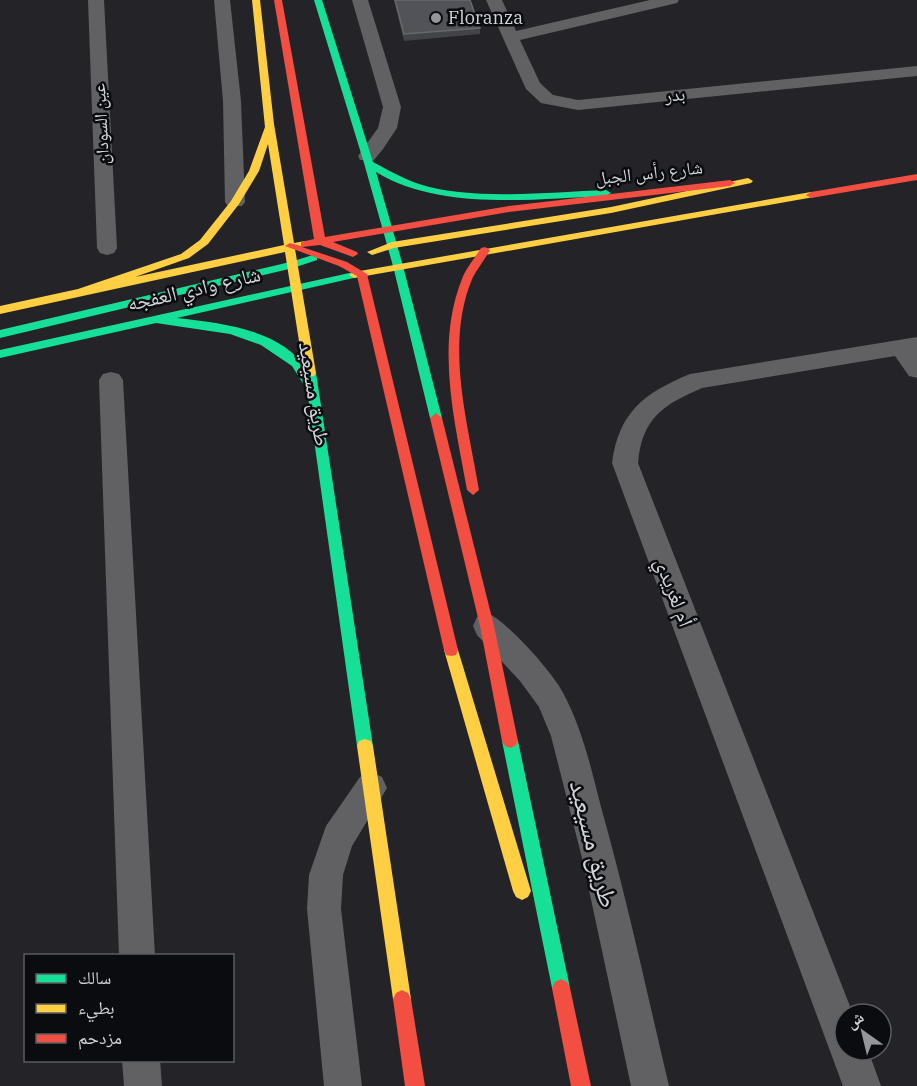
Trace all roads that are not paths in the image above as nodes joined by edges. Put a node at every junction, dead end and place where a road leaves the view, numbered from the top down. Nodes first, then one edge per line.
1 (96, 0) edge
2 (222, 0) edge
3 (231, 0) edge
4 (256, 0) edge
5 (278, 0) edge
6 (318, 0) edge
7 (360, 0) edge
8 (494, 0) edge
9 (670, 0) edge
10 (258, 15) junction
11 (511, 37) junction
12 (917, 70) edge
13 (269, 124) junction
14 (368, 160) junction
15 (917, 171) edge
16 (853, 174) dead end
17 (917, 177) edge
18 (623, 193) junction
19 (235, 202) junction
20 (387, 228) junction
21 (320, 241) junction
22 (392, 245) junction
23 (290, 246) junction
24 (107, 248) dead end
25 (341, 249) junction
26 (485, 250) junction
27 (321, 256) junction
28 (359, 256) junction
29 (343, 264) junction
30 (293, 265) junction
31 (398, 266) junction
32 (362, 274) junction
33 (297, 286) junction
34 (82, 292) junction
35 (0, 310) edge
36 (155, 319) junction
37 (0, 334) edge
38 (909, 346) edge
39 (0, 354) edge
40 (917, 370) edge
41 (111, 380) dead end
42 (314, 397) junction
43 (475, 509) dead end
44 (478, 531) dead end
45 (484, 613) junction
46 (371, 788) junction
47 (526, 906) dead end
48 (539, 951) dead end
49 (137, 954) edge
50 (833, 1009) edge
51 (141, 1062) edge
52 (853, 1062) edge
53 (142, 1086) edge
54 (343, 1086) edge
55 (414, 1086) edge
56 (580, 1086) edge
57 (650, 1086) edge
58 (862, 1086) edge

1 - 24 street, عين السودان
2 - 19 street
3 - 10 main road
4 - 10 main road, طريق مسيعيد
5 - 21 main road
6 - 14 main road, طريق مسيعيد
7 - 14 street
8 - 11 street, بدر
9 - 11 street
10 - 13 main road, طريق مسيعيد
11 - 12 street, بدر
13 - 19 main road
13 - 23 main road, طريق مسيعيد
14 - 18 main road
14 - 20 main road, طريق مسيعيد
15 - 16 main road
17 - 26 main road
18 - 20 main road, شارع رأس الجبل
18 - 22 main road, شارع رأس الجبل
19 - 34 main road
20 - 21 main road, شارع وادي العفجه
20 - 22 main road, طريق مسيعيد
20 - 25 main road
21 - 23 main road, شارع وادي العفجه
21 - 25 main road
22 - 28 main road
22 - 31 main road, طريق مسيعيد
23 - 27 main road
23 - 30 main road, طريق مسيعيد
23 - 34 main road, شارع وادي العفجه
25 - 27 main road
25 - 28 main road
26 - 31 main road
26 - 43 main road
27 - 29 main road
27 - 30 main road
28 - 29 main road
28 - 31 main road
29 - 32 main road
29 - 33 main road
30 - 33 main road, طريق مسيعيد
30 - 37 main road
31 - 32 main road, شارع وادي العفجه
31 - 45 main road, طريق مسيعيد
32 - 33 main road, شارع وادي العفجه
32 - 47 main road
33 - 36 main road, شارع وادي العفجه
33 - 42 main road, طريق مسيعيد
34 - 35 main road, شارع وادي العفجه
36 - 39 main road, شارع وادي العفجه
36 - 42 main road
38 - 40 street
38 - 50 street, أم لغريدي
41 - 49 street
42 - 46 main road, طريق مسيعيد
44 - 45 main road
45 - 56 main road, طريق مسيعيد
45 - 57 street, طريق مسيعيد
46 - 54 street
46 - 55 main road, طريق مسيعيد
48 - 56 main road
51 - 53 street
52 - 58 street

